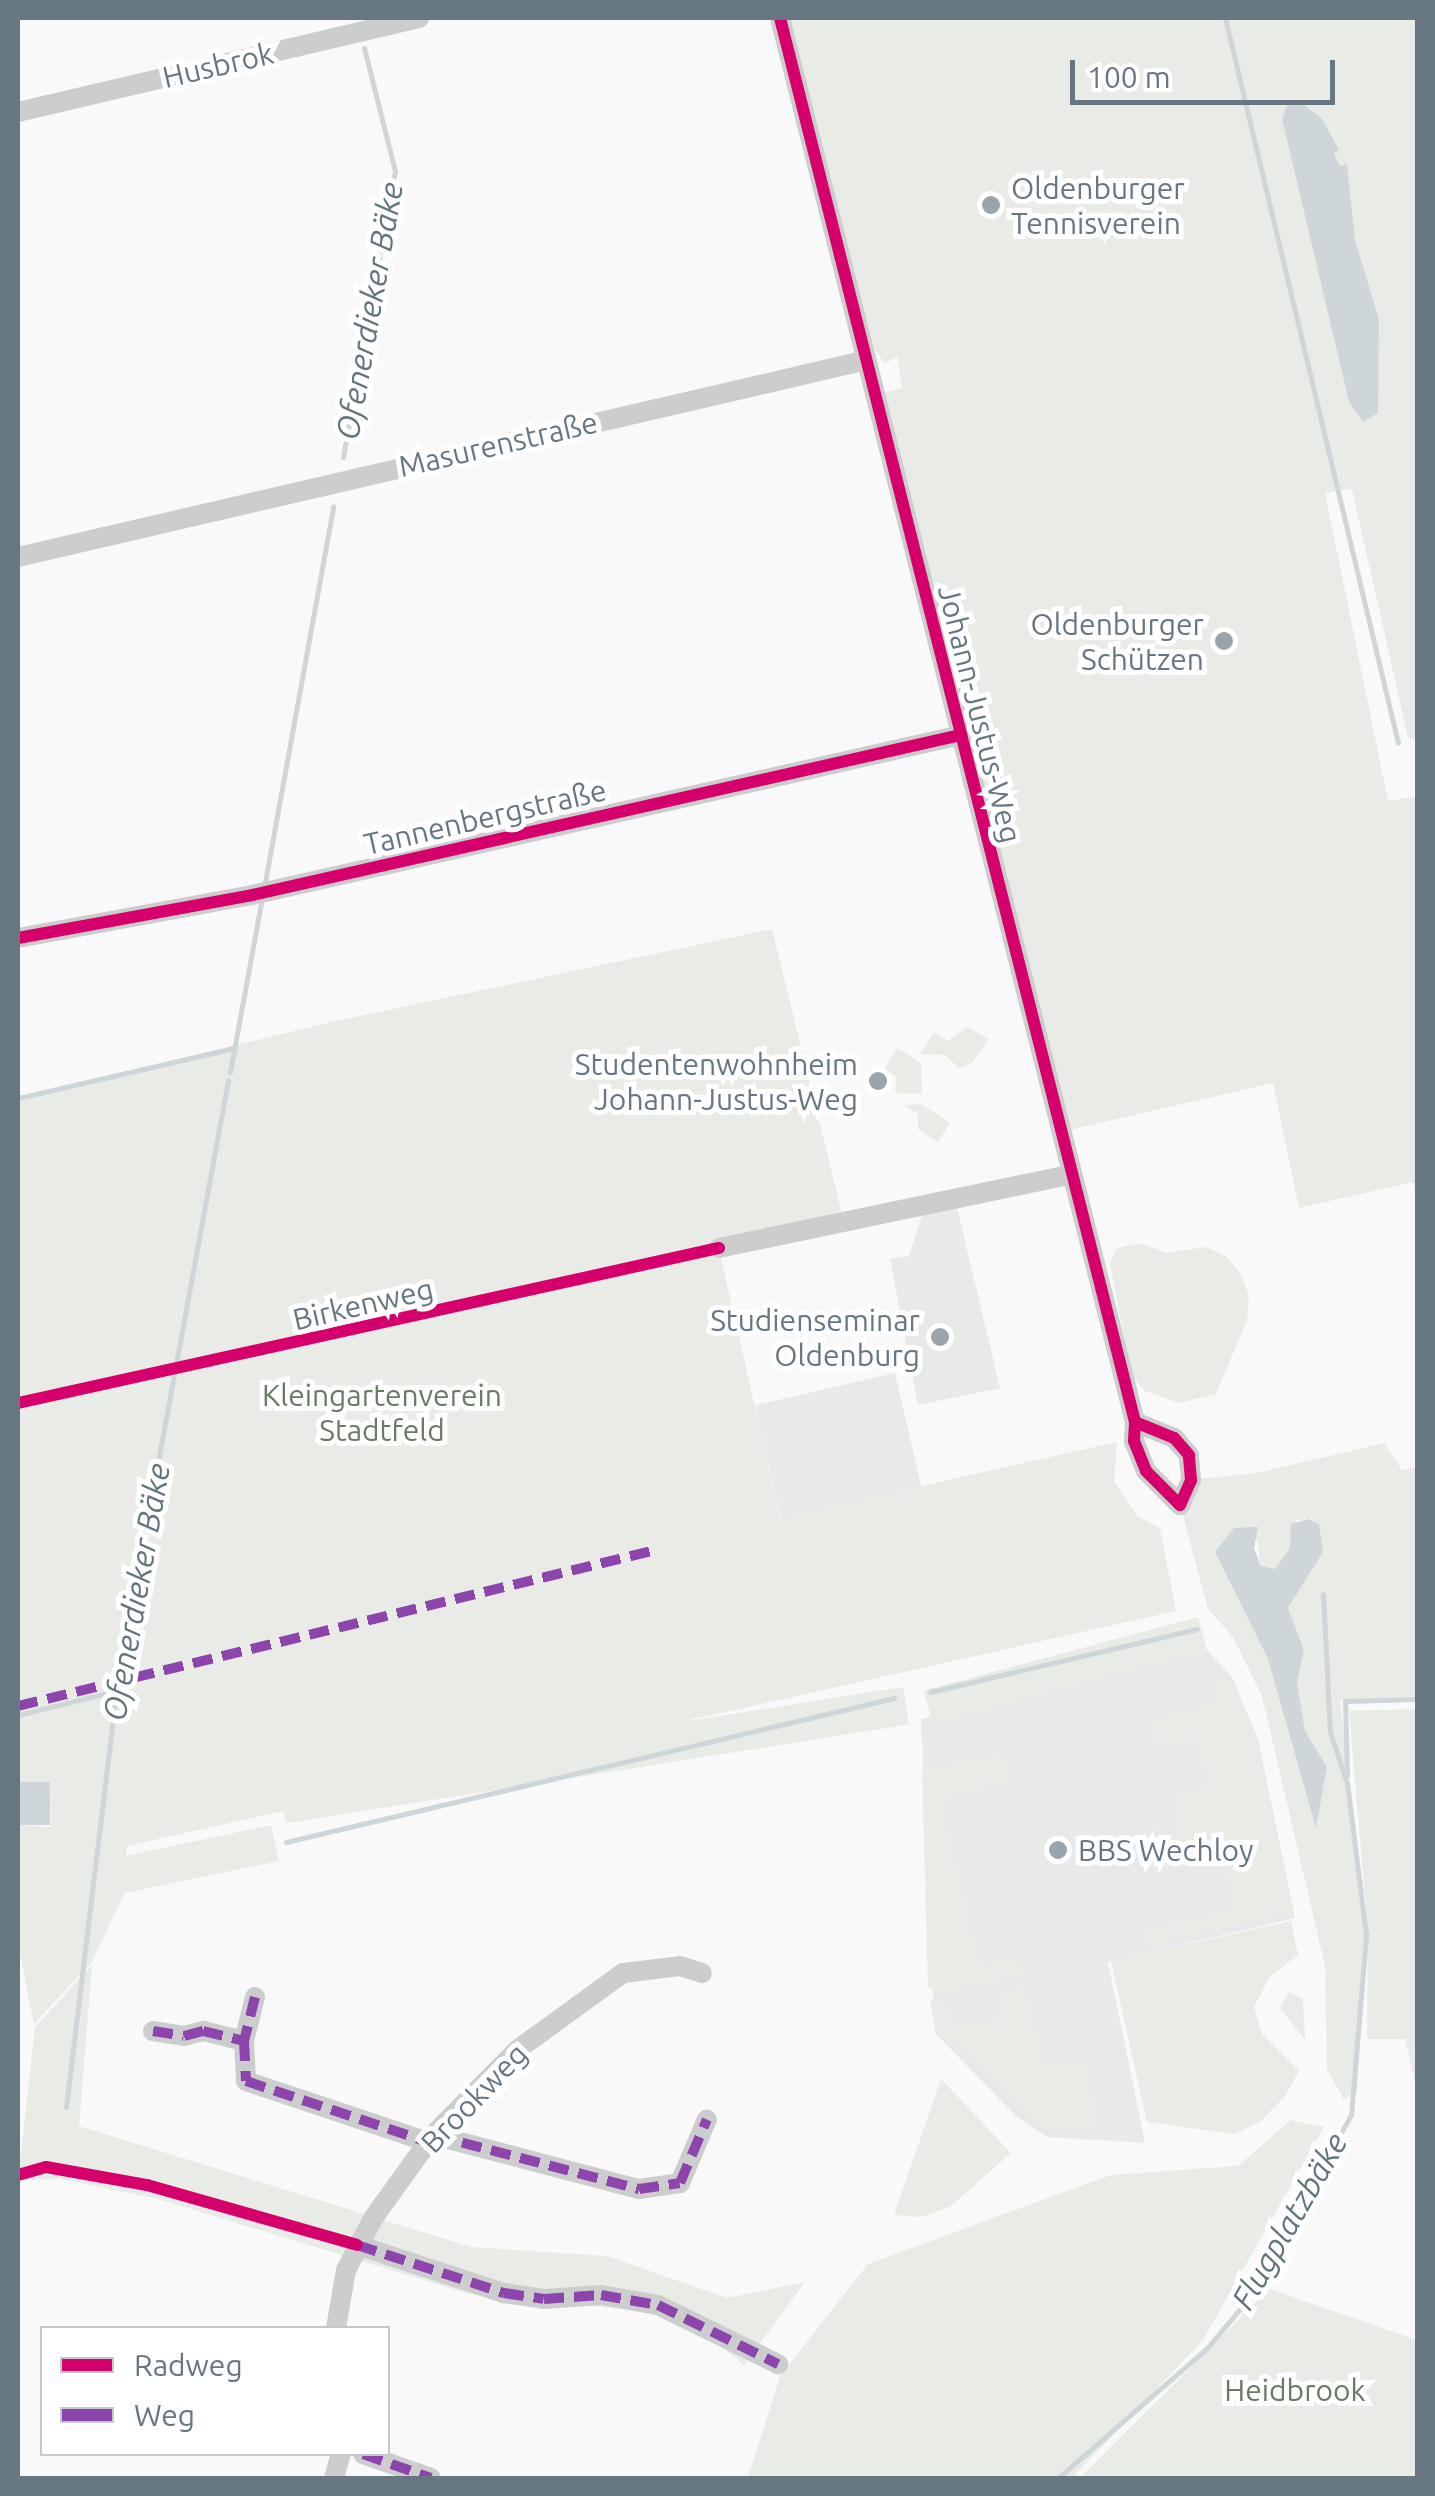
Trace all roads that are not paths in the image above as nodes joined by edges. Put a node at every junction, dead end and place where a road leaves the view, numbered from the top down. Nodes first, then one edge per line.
1 (419, 18) edge
2 (780, 18) edge
3 (18, 112) edge
4 (863, 361) junction
5 (18, 557) edge
6 (961, 735) junction
7 (18, 938) edge
8 (1068, 1175) junction
9 (718, 1248) dead end
10 (1135, 1422) junction
11 (702, 1973) dead end
12 (255, 1997) dead end
13 (153, 2032) dead end
14 (244, 2041) junction
15 (708, 2119) dead end
16 (431, 2139) junction
17 (357, 2245) junction
18 (336, 2326) edge
19 (778, 2364) dead end
20 (368, 2456) edge
21 (430, 2478) edge

1 - 3 street, Husbrok
2 - 4 street, Johann-Justus-Weg
4 - 5 street, Masurenstraße
4 - 6 street, Johann-Justus-Weg
6 - 7 street, Tannenbergstraße
6 - 8 street, Johann-Justus-Weg
8 - 9 street
8 - 10 street, Johann-Justus-Weg
10 - 10 street, Johann-Justus-Weg
11 - 16 street, Brookweg
12 - 14 street
13 - 14 street
14 - 16 street
15 - 16 street
16 - 17 street, Brookweg
17 - 18 street, Brookweg
17 - 19 street
20 - 21 street

